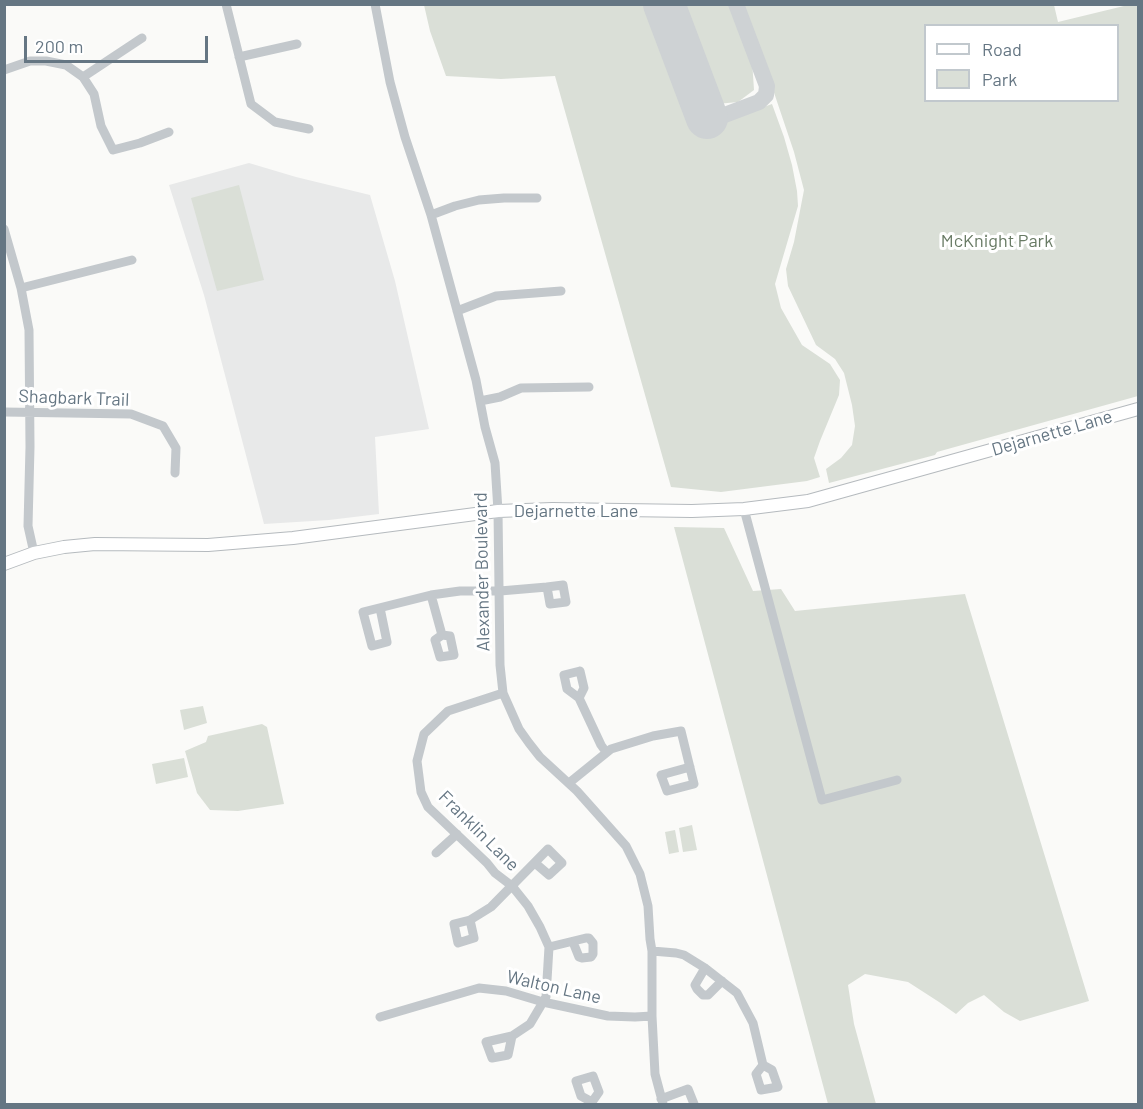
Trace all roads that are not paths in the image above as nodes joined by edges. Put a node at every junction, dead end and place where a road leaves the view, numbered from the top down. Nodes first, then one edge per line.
1 (226, 4) edge
2 (375, 4) edge
3 (142, 38) dead end
4 (297, 44) dead end
5 (239, 57) junction
6 (4, 70) edge
7 (83, 77) junction
8 (309, 129) dead end
9 (169, 132) dead end
10 (537, 198) dead end
11 (431, 215) junction
12 (4, 229) edge
13 (132, 260) dead end
14 (21, 288) junction
15 (561, 291) dead end
16 (457, 311) junction
17 (589, 387) dead end
18 (480, 401) junction
19 (1138, 409) edge
20 (4, 412) edge
21 (29, 412) junction
22 (175, 472) dead end
23 (744, 509) junction
24 (498, 511) junction
25 (34, 553) junction
26 (4, 564) edge
27 (547, 587) dead end
28 (500, 591) junction
29 (431, 595) junction
30 (380, 608) dead end
31 (442, 635) dead end
32 (503, 693) junction
33 (579, 698) dead end
34 (606, 752) junction
35 (690, 767) dead end
36 (897, 780) dead end
37 (569, 783) junction
38 (457, 834) junction
39 (436, 853) dead end
40 (535, 863) dead end
41 (513, 886) junction
42 (470, 920) dead end
43 (573, 942) dead end
44 (549, 947) junction
45 (652, 951) junction
46 (705, 968) junction
47 (722, 981) junction
48 (545, 999) junction
49 (652, 1016) junction
50 (380, 1017) dead end
51 (512, 1036) dead end
52 (763, 1065) dead end
53 (662, 1102) edge
54 (694, 1104) edge

1 - 5 street
2 - 11 street, Alexander Boulevard
3 - 7 street
4 - 5 street
5 - 8 street
6 - 7 street
7 - 9 street
10 - 11 street
11 - 16 street, Alexander Boulevard
12 - 14 street
13 - 14 street
14 - 21 street
15 - 16 street
16 - 18 street, Alexander Boulevard
17 - 18 street
18 - 24 street, Alexander Boulevard
19 - 23 main road, Dejarnette Lane
20 - 21 street, Shagbark Trail
21 - 22 street, Shagbark Trail
21 - 25 street
23 - 24 main road, Dejarnette Lane
23 - 36 street
24 - 25 main road, Dejarnette Lane
24 - 28 street, Alexander Boulevard
25 - 26 main road, Dejarnette Lane
27 - 28 street
28 - 29 street
28 - 32 street, Alexander Boulevard
29 - 30 street
29 - 31 street
32 - 37 street, Alexander Boulevard
32 - 38 street, Franklin Lane
33 - 34 street
34 - 35 street
34 - 37 street
37 - 45 street, Alexander Boulevard
38 - 39 street
38 - 41 street, Franklin Lane
40 - 41 street
41 - 42 street
41 - 44 street, Franklin Lane
43 - 44 street
44 - 48 street, Franklin Lane
45 - 46 street
45 - 49 street, Alexander Boulevard
46 - 47 street
46 - 47 street
47 - 52 street
48 - 49 street, Walton Lane
48 - 50 street, Walton Lane
48 - 51 street
49 - 53 street, Alexander Boulevard
53 - 54 street

